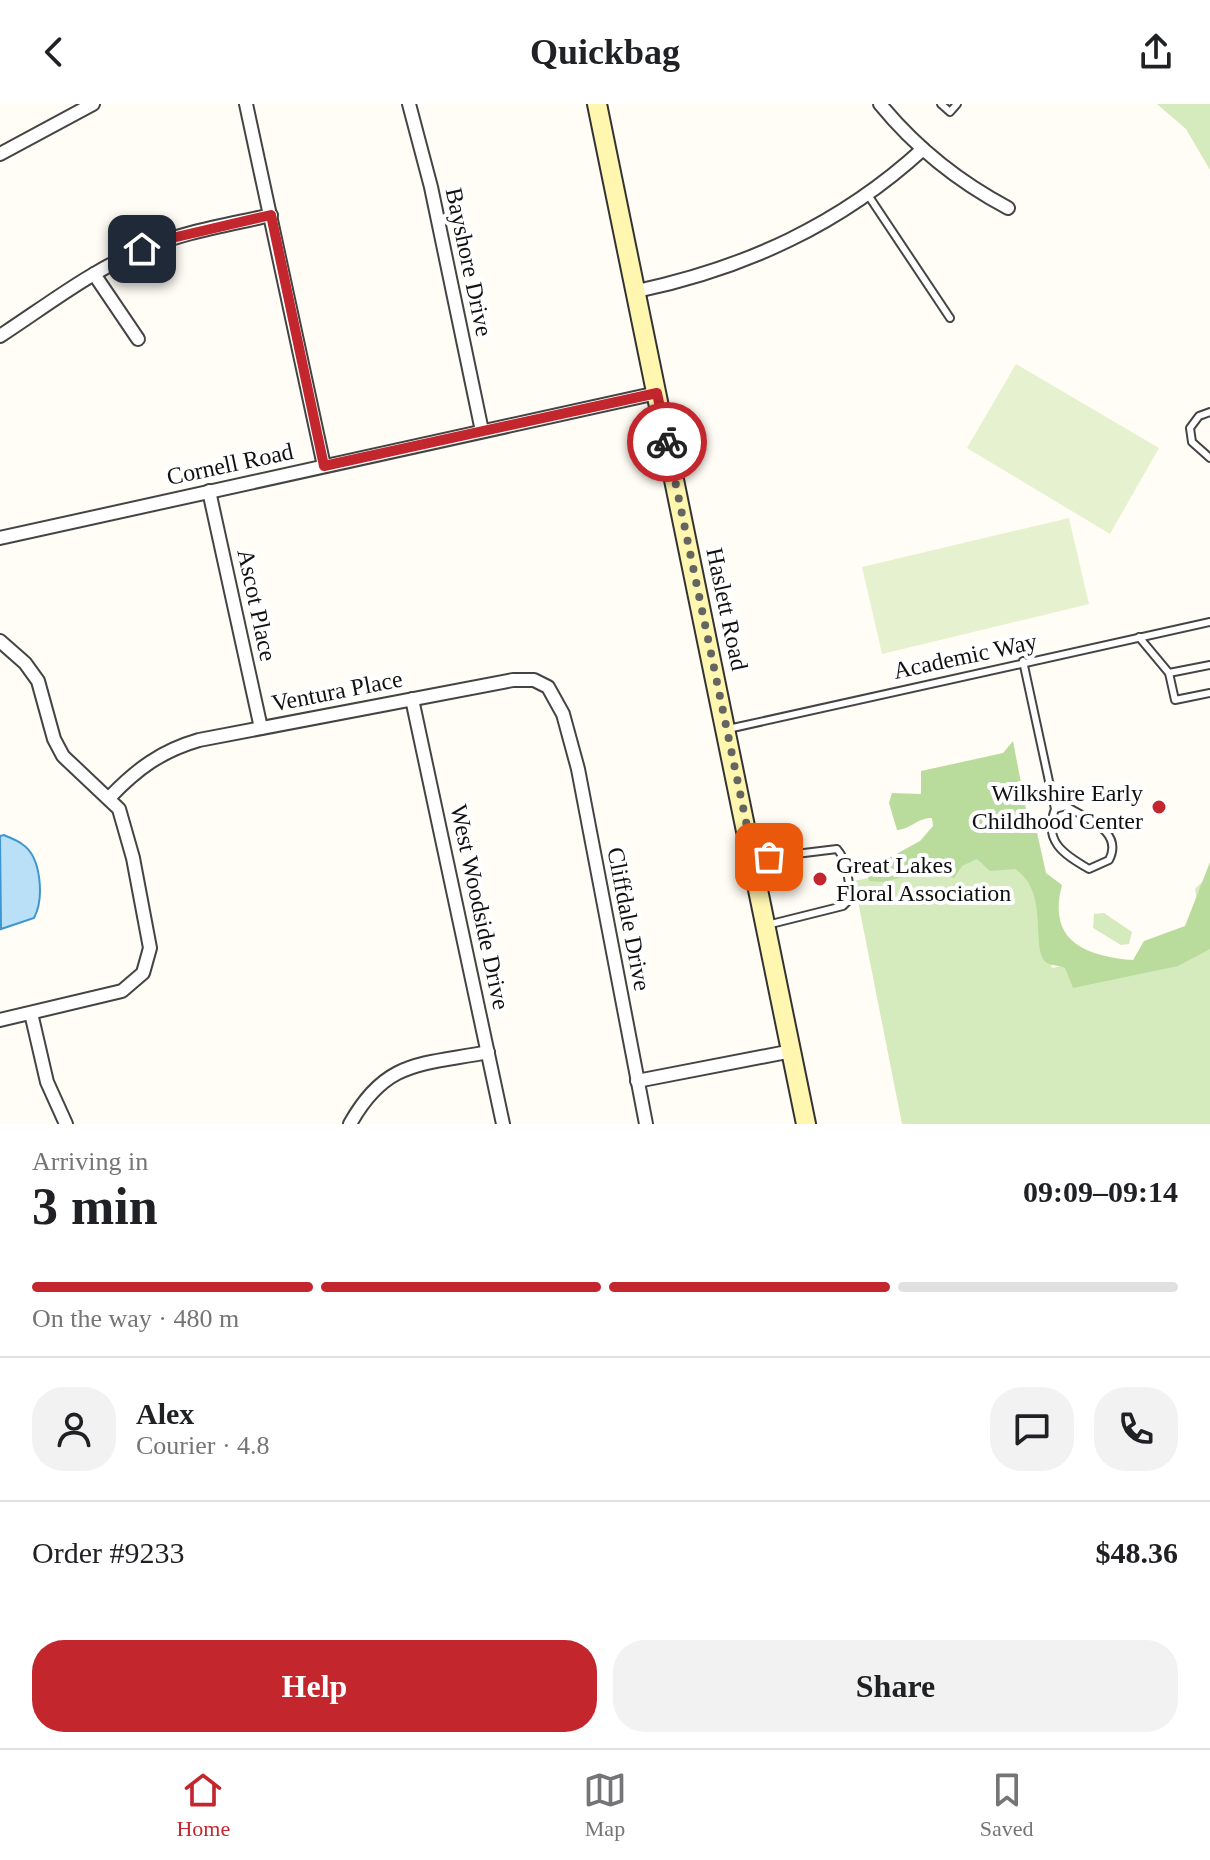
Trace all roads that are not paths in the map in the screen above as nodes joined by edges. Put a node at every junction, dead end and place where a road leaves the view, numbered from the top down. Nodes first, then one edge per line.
1 (93, 104) edge
2 (246, 104) edge
3 (409, 104) edge
4 (597, 104) edge
5 (941, 104) edge
6 (957, 104) edge
7 (887, 107) edge
8 (923, 149) junction
9 (0, 154) edge
10 (868, 195) junction
11 (1008, 208) dead end
12 (271, 215) junction
13 (94, 274) junction
14 (637, 291) junction
15 (950, 318) dead end
16 (0, 336) edge
17 (138, 339) dead end
18 (657, 393) junction
19 (1210, 412) edge
20 (482, 431) junction
21 (1210, 458) edge
22 (324, 466) junction
23 (209, 491) junction
24 (0, 538) edge
25 (1210, 622) edge
26 (1139, 637) junction
27 (1, 643) edge
28 (1023, 661) junction
29 (1210, 665) edge
30 (1169, 673) junction
31 (1210, 693) edge
32 (412, 699) junction
33 (566, 724) joint
34 (261, 728) junction
35 (728, 729) junction
36 (110, 797) junction
37 (1055, 809) junction
38 (754, 860) junction
39 (767, 925) junction
40 (31, 1013) junction
41 (0, 1020) edge
42 (792, 1051) junction
43 (488, 1052) junction
44 (637, 1081) junction
45 (66, 1124) edge
46 (350, 1124) edge
47 (503, 1124) edge
48 (646, 1124) edge
49 (806, 1124) edge

1 - 9 street
2 - 12 street
3 - 20 street, Bayshore Drive
4 - 14 street, Haslett Road
5 - 6 lane
7 - 8 street
8 - 10 street
8 - 11 street
10 - 14 street
10 - 15 lane
12 - 13 street
12 - 22 street
13 - 16 street
13 - 17 street
14 - 18 street, Haslett Road
18 - 20 street, Cornell Road
18 - 35 street, Haslett Road
19 - 21 lane
20 - 22 street, Cornell Road
22 - 23 street, Cornell Road
23 - 24 street, Cornell Road
23 - 34 street, Ascot Place
25 - 26 lane, Academic Way
26 - 28 lane, Academic Way
26 - 30 lane
27 - 36 street
28 - 35 lane, Academic Way
28 - 37 lane
29 - 30 lane
30 - 31 lane
32 - 33 street, Ventura Place
32 - 34 street, Ventura Place
32 - 43 street, West Woodside Drive
33 - 44 street, Cliffdale Drive
34 - 36 street, Ventura Place
35 - 38 street, Haslett Road
36 - 40 street
37 - 37 lane
38 - 39 street, Haslett Road
38 - 39 lane
39 - 42 street, Haslett Road
40 - 41 street
40 - 45 street
42 - 44 street
42 - 49 street, Haslett Road
43 - 46 street
43 - 47 street, West Woodside Drive
44 - 48 street, Cliffdale Drive

